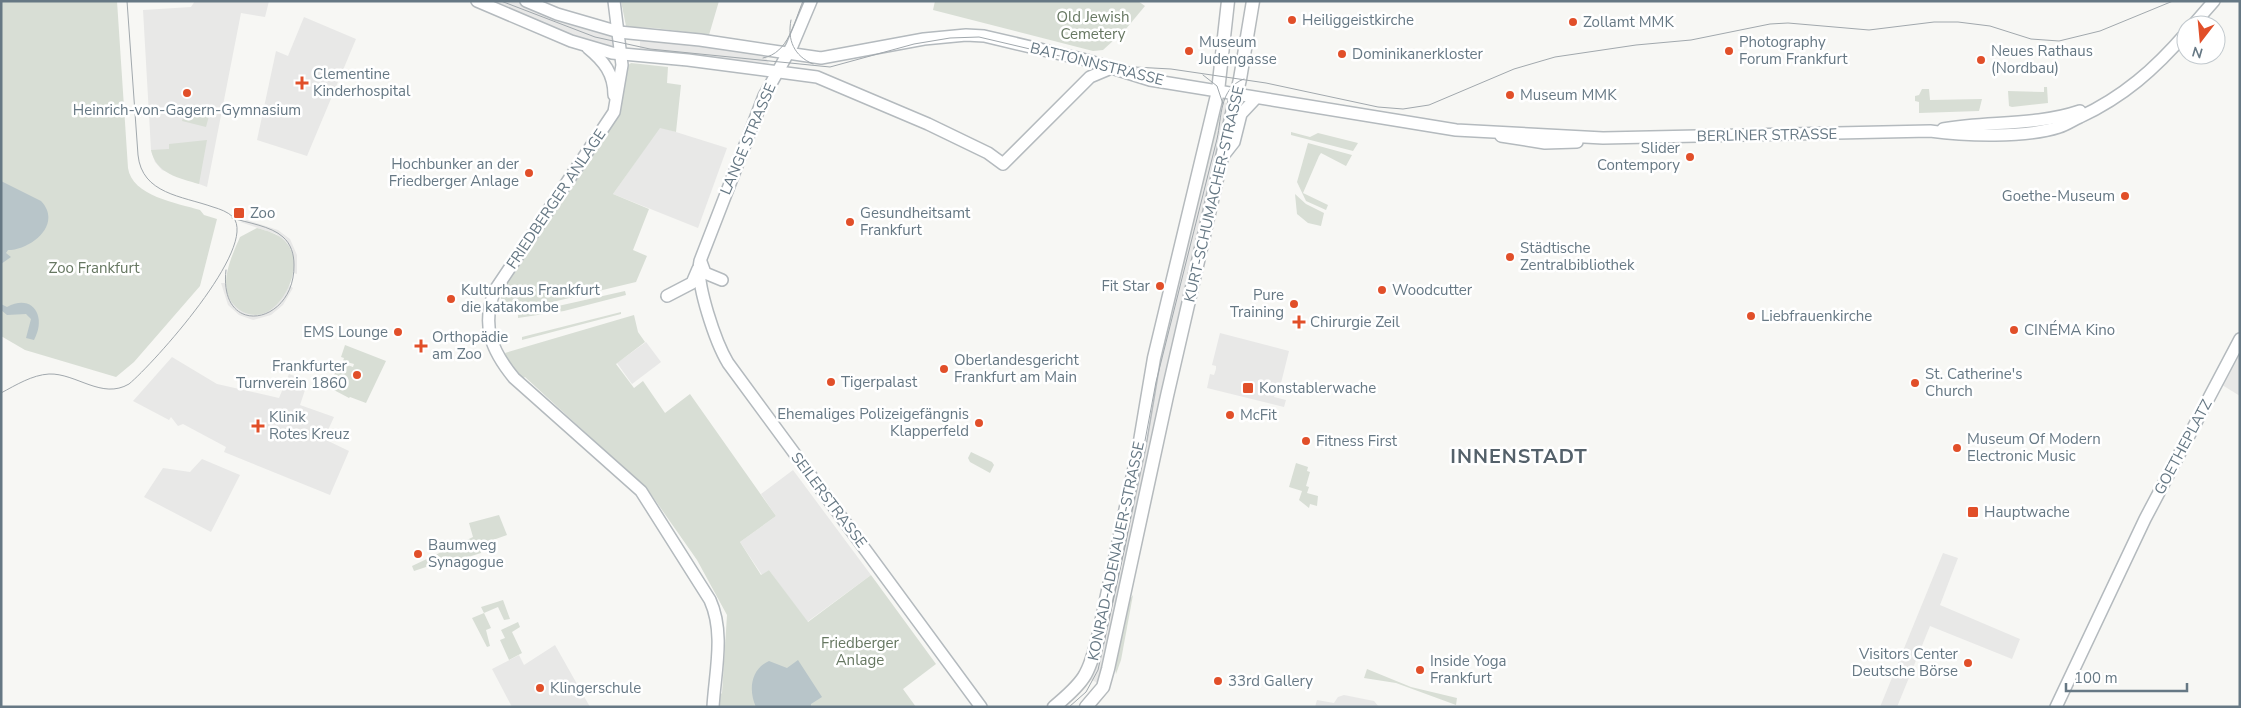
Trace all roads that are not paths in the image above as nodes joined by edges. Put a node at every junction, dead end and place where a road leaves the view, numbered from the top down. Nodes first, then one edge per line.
1 (477, 1) edge
2 (526, 1) edge
3 (614, 1) edge
4 (811, 1) edge
5 (1228, 1) edge
6 (1253, 1) edge
7 (2214, 1) edge
8 (2201, 15) edge
9 (619, 32) junction
10 (652, 36) junction
11 (2176, 44) edge
12 (584, 45) junction
13 (622, 52) junction
14 (788, 54) junction
15 (1086, 60) junction
16 (1109, 69) junction
17 (778, 71) junction
18 (1090, 77) junction
19 (1218, 91) junction
20 (1236, 95) junction
21 (1256, 98) junction
22 (614, 112) junction
23 (1406, 121) joint
24 (1223, 156) junction
25 (700, 262) junction
26 (722, 280) dead end
27 (700, 282) joint
28 (667, 296) dead end
29 (2240, 339) edge
30 (1150, 380) joint
31 (1170, 386) joint
32 (713, 707) edge
33 (981, 707) edge
34 (1054, 707) edge
35 (1086, 707) edge
36 (2056, 707) edge

1 - 12 main road
2 - 9 main road, BATTONNSTRASSE
3 - 9 main road, FRIEDBERGER ANLAGE
4 - 14 main road, LANGE STRASSE
5 - 19 main road, KURT-SCHUMACHER-STRASSE
6 - 20 main road, KURT-SCHUMACHER-STRASSE
7 - 8 main road
9 - 10 main road, BATTONNSTRASSE
9 - 13 main road, FRIEDBERGER ANLAGE
10 - 13 main road
10 - 14 main road, BATTONNSTRASSE
11 - 23 main road, BERLINER STRASSE
12 - 13 main road
12 - 22 main road
13 - 17 main road
13 - 22 main road, FRIEDBERGER ANLAGE
14 - 15 main road, BATTONNSTRASSE
14 - 17 main road, LANGE STRASSE
15 - 16 main road, BATTONNSTRASSE
15 - 18 main road
16 - 18 main road
16 - 19 main road, BATTONNSTRASSE
17 - 18 main road
17 - 25 main road, LANGE STRASSE
19 - 20 main road, BATTONNSTRASSE
19 - 30 main road, KURT-SCHUMACHER-STRASSE
20 - 21 main road, BATTONNSTRASSE
20 - 24 main road, KURT-SCHUMACHER-STRASSE
21 - 23 main road, BATTONNSTRASSE
21 - 24 main road
22 - 32 main road, FRIEDBERGER ANLAGE
24 - 31 main road, KURT-SCHUMACHER-STRASSE
25 - 26 main road
25 - 27 main road, LANGE STRASSE
25 - 28 main road
27 - 33 main road, SEILERSTRASSE
29 - 36 main road, GOETHEPLATZ
30 - 34 main road, KONRAD-ADENAUER-STRASSE
31 - 35 main road, KONRAD-ADENAUER-STRASSE

